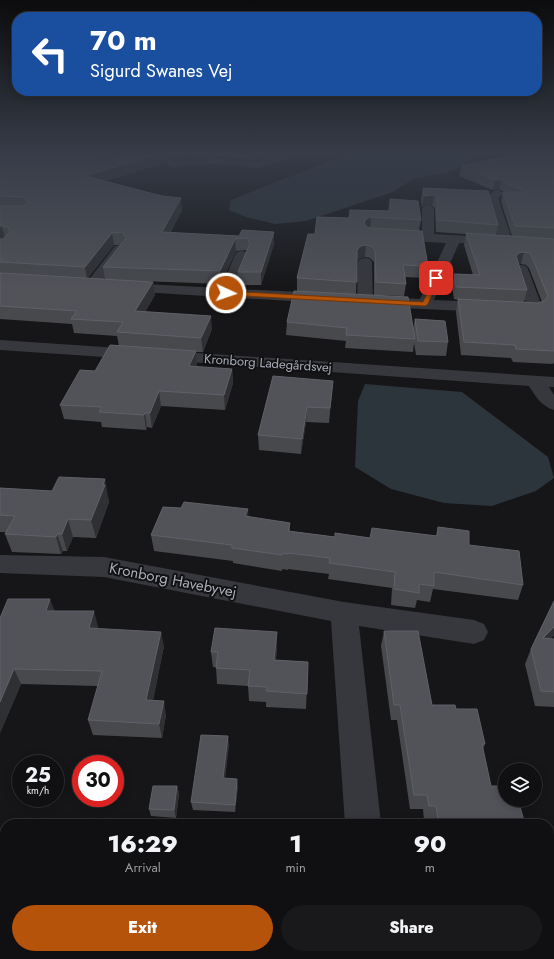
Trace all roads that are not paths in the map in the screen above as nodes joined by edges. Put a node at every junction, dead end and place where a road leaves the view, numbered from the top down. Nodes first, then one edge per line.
1 (493, 199) edge
2 (428, 209) edge
3 (378, 235) edge
4 (428, 238) junction
5 (454, 239) junction
6 (476, 240) edge
7 (491, 241) edge
8 (506, 242) junction
9 (522, 243) edge
10 (120, 249) edge
11 (242, 255) dead end
12 (365, 262) dead end
13 (520, 269) edge
14 (77, 284) edge
15 (92, 285) junction
16 (226, 293) junction
17 (334, 299) edge
18 (350, 300) edge
19 (365, 301) junction
20 (425, 304) junction
21 (0, 345) edge
22 (545, 381) edge
23 (554, 404) edge
24 (0, 564) edge
25 (344, 612) junction
26 (474, 632) dead end
27 (363, 819) edge

1 - 8 street
2 - 4 street
3 - 4 street
4 - 5 street
5 - 6 street
5 - 20 street
7 - 8 street
8 - 9 street
10 - 15 street
11 - 16 street
12 - 19 street
13 - 20 street
14 - 15 street
15 - 16 street
16 - 17 street
18 - 19 street
19 - 20 street
21 - 22 street, Kronborg Ladegårdsvej
22 - 23 street, Kronborg Ladegårdsvej
24 - 25 street, Kronborg Havebyvej
25 - 26 street, Kronborg Havebyvej
25 - 27 street

